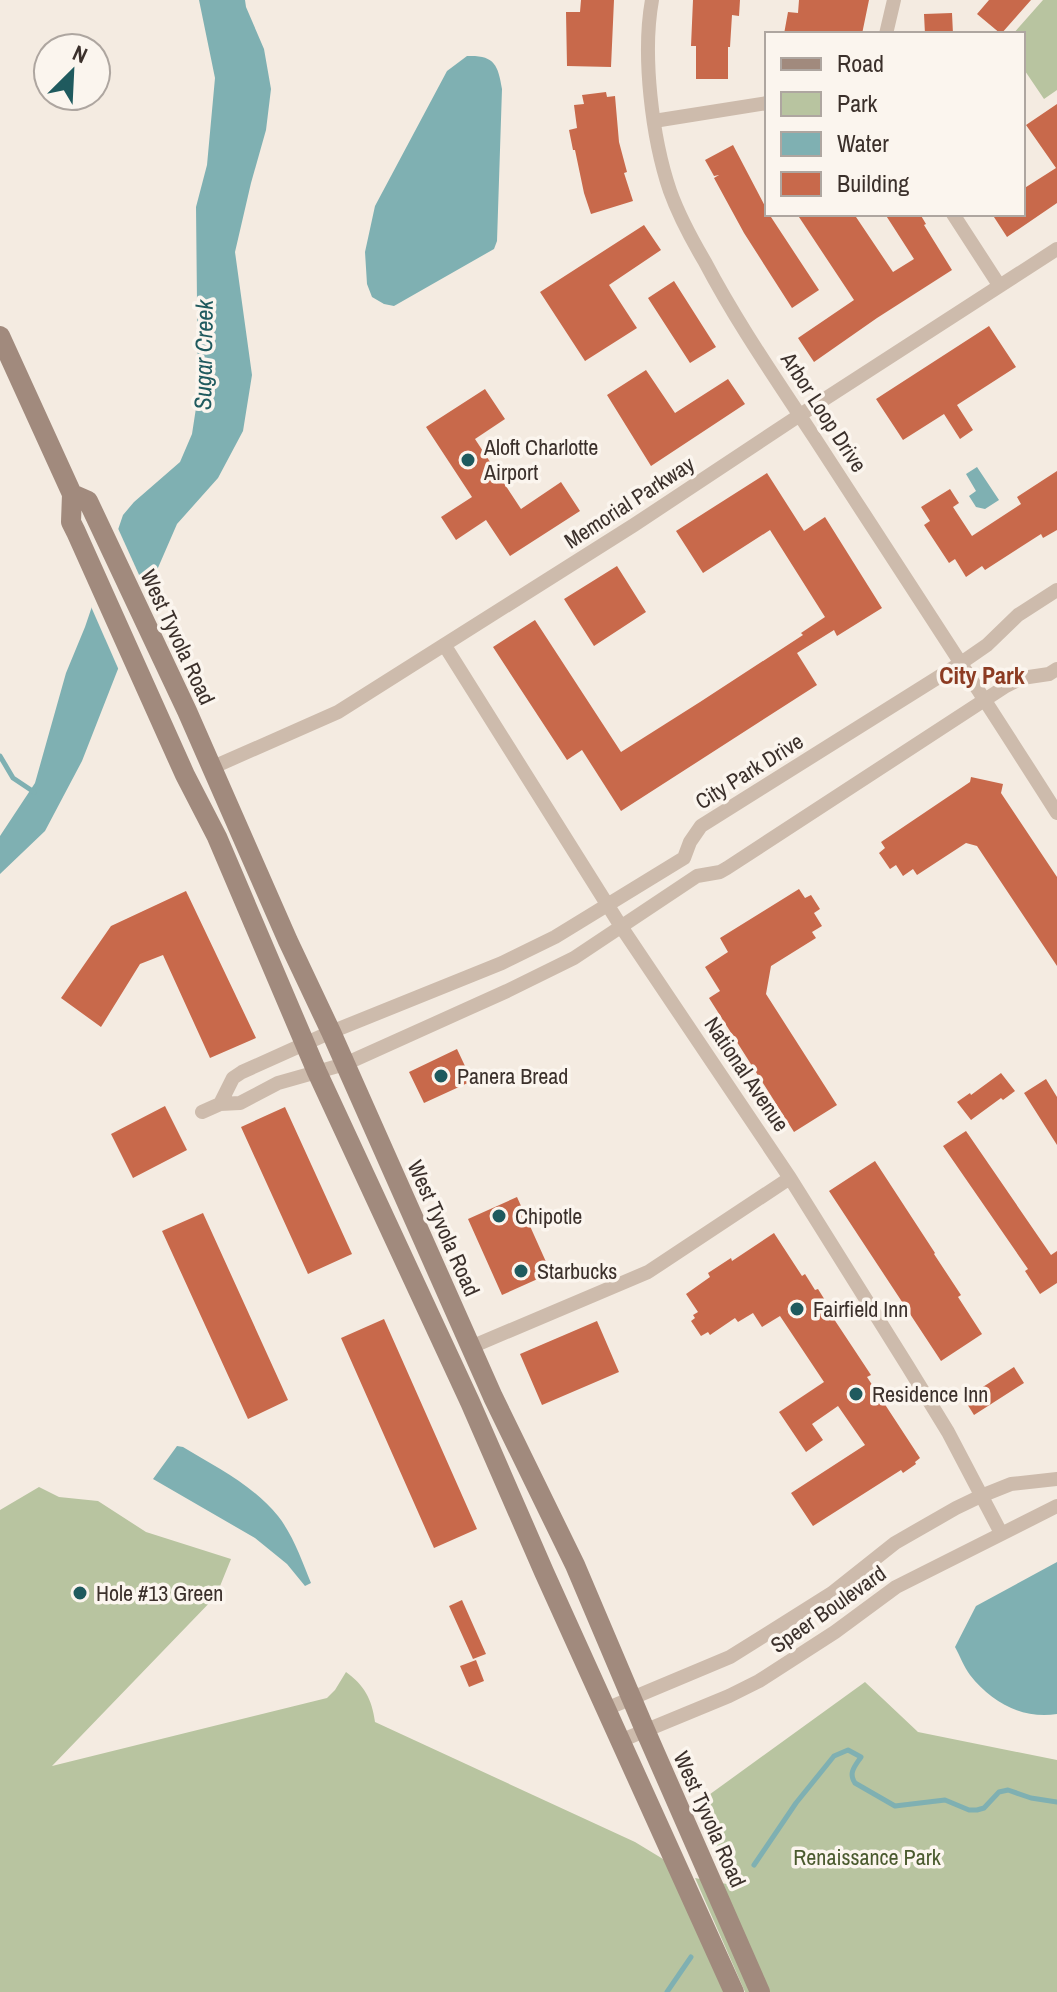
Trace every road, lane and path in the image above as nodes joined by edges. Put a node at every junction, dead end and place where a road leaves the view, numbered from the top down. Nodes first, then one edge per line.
1 (652, 0) edge
2 (894, 0) edge
3 (886, 32) edge
4 (765, 103) edge
5 (654, 121) junction
6 (954, 216) edge
7 (1057, 249) edge
8 (999, 285) junction
9 (2, 345) edge
10 (800, 415) junction
11 (80, 498) junction
12 (1057, 590) edge
13 (445, 646) junction
14 (961, 663) junction
15 (1057, 669) edge
16 (985, 700) junction
17 (211, 768) junction
18 (1057, 813) edge
19 (609, 904) junction
20 (622, 928) junction
21 (331, 1032) junction
22 (305, 1044) junction
23 (345, 1064) junction
24 (317, 1072) junction
25 (220, 1104) junction
26 (202, 1112) dead end
27 (790, 1178) junction
28 (471, 1347) junction
29 (1057, 1479) edge
30 (981, 1496) junction
31 (1057, 1506) edge
32 (1001, 1533) junction
33 (631, 1699) junction
34 (606, 1709) junction
35 (645, 1730) junction
36 (620, 1741) junction
37 (734, 1992) edge
38 (760, 1992) edge

1 - 5 street, Arbor Loop Drive
2 - 3 street
4 - 5 street
5 - 10 street, Arbor Loop Drive
6 - 8 street
7 - 8 street, Memorial Parkway
8 - 10 street, Memorial Parkway
9 - 11 main road, West Tyvola Road
10 - 13 street, Memorial Parkway
10 - 14 street, Arbor Loop Drive
11 - 17 main road, West Tyvola Road
11 - 22 main road, West Tyvola Road
12 - 14 street, City Park Drive
13 - 17 street, Memorial Parkway
13 - 19 street, National Avenue
14 - 16 street, Arbor Loop Drive
14 - 19 street, City Park Drive
15 - 16 street
16 - 18 street, Arbor Loop Drive
16 - 20 street
17 - 21 main road, West Tyvola Road
19 - 20 street, National Avenue
19 - 21 street, City Park Drive
20 - 23 street
20 - 27 street, National Avenue
21 - 22 street, City Park Drive
21 - 23 main road, West Tyvola Road
22 - 24 main road, West Tyvola Road
22 - 25 street, City Park Drive
23 - 24 street
23 - 28 main road, West Tyvola Road
24 - 25 street
24 - 34 main road, West Tyvola Road
25 - 26 street
27 - 28 street
27 - 30 street, National Avenue
28 - 33 main road, West Tyvola Road
29 - 30 street
30 - 32 street, National Avenue
30 - 33 street
31 - 32 street, Speer Boulevard
32 - 35 street, Speer Boulevard
33 - 34 street
33 - 35 main road, West Tyvola Road
34 - 36 main road, West Tyvola Road
35 - 36 street, Speer Boulevard
35 - 38 main road, West Tyvola Road
36 - 37 main road, West Tyvola Road

